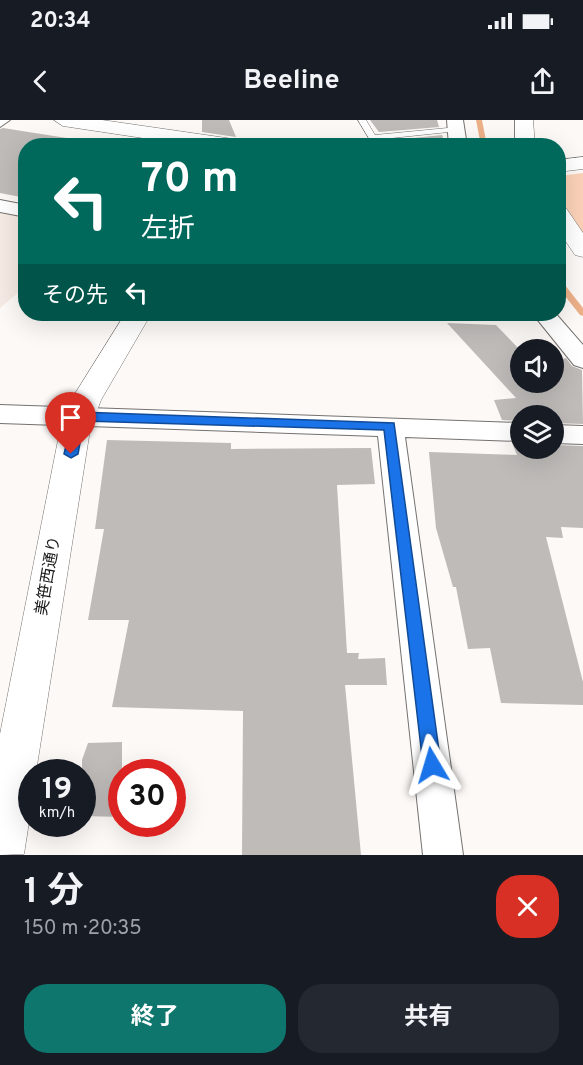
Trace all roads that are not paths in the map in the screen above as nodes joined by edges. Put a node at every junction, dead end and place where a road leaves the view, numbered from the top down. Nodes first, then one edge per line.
1 (63, 120) edge
2 (362, 120) edge
3 (524, 120) edge
4 (457, 132) edge
5 (190, 138) edge
6 (525, 138) edge
7 (583, 164) edge
8 (566, 165) edge
9 (0, 206) edge
10 (18, 209) edge
11 (566, 225) edge
12 (583, 250) edge
13 (134, 321) edge
14 (550, 321) edge
15 (583, 360) edge
16 (0, 414) edge
17 (79, 416) junction
18 (390, 426) junction
19 (510, 432) edge
20 (564, 434) edge
21 (583, 435) edge
22 (0, 854) edge
23 (443, 855) edge

1 - 5 street
2 - 4 lane
3 - 6 street
7 - 8 street
9 - 10 street
11 - 12 street
13 - 17 street, 美笹西通り
14 - 15 street
16 - 17 street
17 - 18 street
17 - 22 street, 美笹西通り
18 - 19 street
18 - 23 street
20 - 21 street

